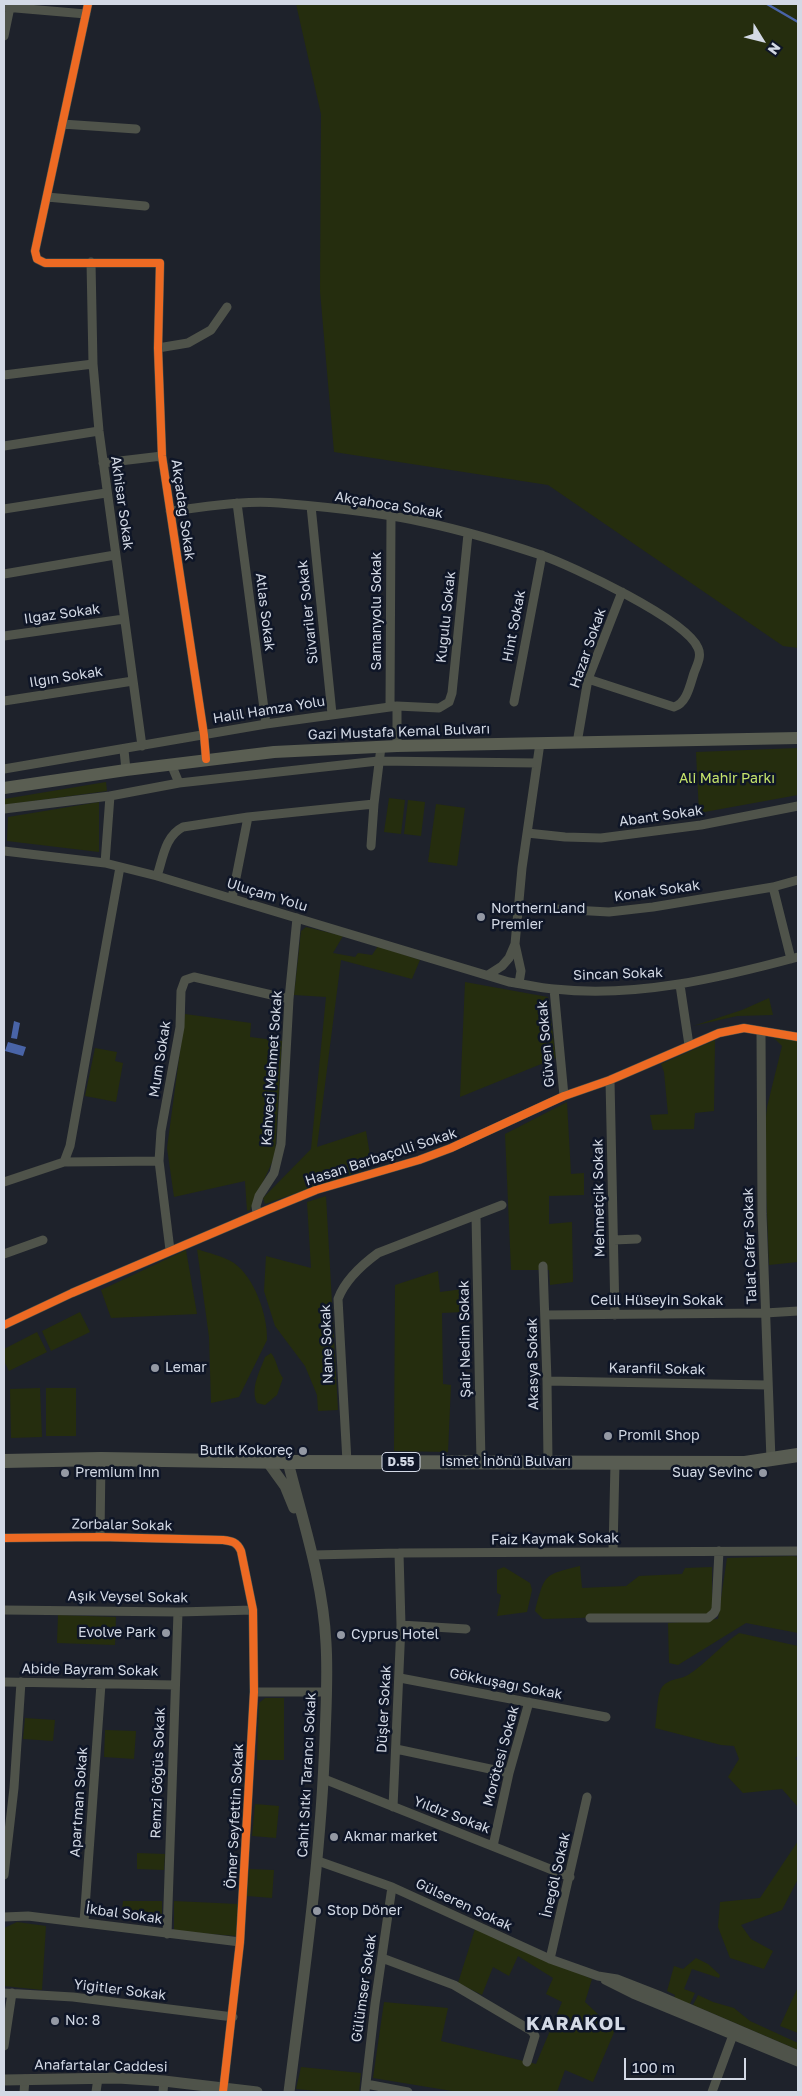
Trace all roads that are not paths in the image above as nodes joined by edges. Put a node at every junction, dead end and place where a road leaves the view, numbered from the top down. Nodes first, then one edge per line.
1 (88, 4) edge
2 (7, 7) edge
3 (86, 14) junction
4 (4, 36) edge
5 (62, 124) junction
6 (136, 129) dead end
7 (47, 197) junction
8 (145, 206) dead end
9 (91, 262) junction
10 (227, 307) dead end
11 (158, 348) junction
12 (93, 364) junction
13 (4, 375) edge
14 (99, 431) junction
15 (4, 446) edge
16 (162, 456) junction
17 (103, 463) junction
18 (106, 493) junction
19 (237, 503) junction
20 (311, 506) junction
21 (4, 509) edge
22 (170, 511) junction
23 (391, 517) junction
24 (468, 534) junction
25 (115, 555) junction
26 (542, 555) junction
27 (4, 574) edge
28 (622, 592) junction
29 (124, 619) junction
30 (4, 636) edge
31 (588, 679) junction
32 (133, 681) junction
33 (4, 701) edge
34 (449, 702) joint
35 (514, 702) dead end
36 (393, 706) junction
37 (332, 714) junction
38 (266, 724) junction
39 (204, 735) junction
40 (798, 738) edge
41 (540, 743) junction
42 (577, 743) junction
43 (142, 746) junction
44 (396, 746) junction
45 (381, 747) junction
46 (124, 750) junction
47 (206, 759) junction
48 (378, 761) junction
49 (537, 763) junction
50 (171, 764) junction
51 (4, 769) edge
52 (126, 770) junction
53 (179, 783) junction
54 (4, 788) edge
55 (110, 796) junction
56 (374, 804) junction
57 (798, 806) edge
58 (4, 810) edge
59 (248, 817) junction
60 (527, 833) junction
61 (372, 846) dead end
62 (4, 851) edge
63 (106, 863) junction
64 (120, 867) junction
65 (157, 876) junction
66 (798, 880) edge
67 (773, 887) junction
68 (232, 898) junction
69 (519, 907) junction
70 (297, 918) junction
71 (515, 944) junction
72 (795, 958) edge
73 (488, 975) junction
74 (519, 983) junction
75 (680, 985) junction
76 (554, 989) junction
77 (289, 999) junction
78 (761, 1031) junction
79 (798, 1037) edge
80 (689, 1046) junction
81 (610, 1080) junction
82 (564, 1096) junction
83 (159, 1161) junction
84 (64, 1162) junction
85 (4, 1182) edge
86 (502, 1205) dead end
87 (257, 1213) junction
88 (476, 1216) junction
89 (637, 1239) dead end
90 (43, 1240) dead end
91 (614, 1240) junction
92 (170, 1250) junction
93 (4, 1254) edge
94 (544, 1266) dead end
95 (798, 1311) edge
96 (765, 1313) junction
97 (546, 1315) junction
98 (615, 1315) junction
99 (4, 1325) edge
100 (548, 1381) junction
101 (767, 1385) junction
102 (798, 1455) edge
103 (102, 1459) junction
104 (771, 1460) junction
105 (4, 1461) edge
106 (267, 1462) junction
107 (288, 1462) junction
108 (347, 1462) junction
109 (481, 1462) junction
110 (548, 1462) junction
111 (615, 1463) junction
112 (306, 1535) junction
113 (100, 1536) junction
114 (4, 1538) edge
115 (239, 1546) joint
116 (613, 1551) junction
117 (719, 1551) junction
118 (798, 1551) edge
119 (399, 1553) junction
120 (313, 1555) junction
121 (4, 1610) edge
122 (253, 1610) junction
123 (178, 1612) junction
124 (590, 1618) dead end
125 (402, 1625) junction
126 (466, 1629) dead end
127 (400, 1678) junction
128 (4, 1682) edge
129 (21, 1682) junction
130 (101, 1684) junction
131 (175, 1685) junction
132 (254, 1692) junction
133 (326, 1692) junction
134 (529, 1702) junction
135 (606, 1717) dead end
136 (396, 1749) junction
137 (509, 1773) junction
138 (324, 1780) junction
139 (587, 1797) dead end
140 (393, 1807) junction
141 (492, 1846) junction
142 (318, 1862) junction
143 (4, 1875) edge
144 (570, 1877) junction
145 (392, 1887) junction
146 (4, 1917) edge
147 (84, 1922) junction
148 (167, 1934) junction
149 (240, 1942) junction
150 (382, 1958) junction
151 (550, 1959) junction
152 (598, 1976) junction
153 (8, 1993) edge
154 (233, 2017) junction
155 (733, 2035) junction
156 (4, 2046) edge
157 (798, 2055) edge
158 (527, 2062) dead end
159 (798, 2062) edge
160 (98, 2078) junction
161 (4, 2080) edge
162 (26, 2080) junction
163 (164, 2087) edge
164 (366, 2088) edge
165 (223, 2090) edge
166 (24, 2092) edge
167 (96, 2092) edge
168 (257, 2092) edge
169 (289, 2092) edge
170 (408, 2092) edge
171 (712, 2092) edge

1 - 3 street
2 - 3 street
2 - 4 street
3 - 5 street
5 - 6 street
5 - 7 street
7 - 8 street
7 - 9 street
9 - 11 street, Akçadağ Sokak
9 - 12 street, Akhisar Sokak
10 - 11 street
11 - 16 street, Akçadağ Sokak
12 - 13 street
12 - 14 street, Akhisar Sokak
14 - 15 street
14 - 17 street, Akhisar Sokak
16 - 17 street
16 - 22 street, Akçadağ Sokak
17 - 18 street, Akhisar Sokak
18 - 21 street
18 - 25 street, Akhisar Sokak
19 - 20 street, Akçahoca Sokak
19 - 22 street, Akçahoca Sokak
19 - 38 street, Atlas Sokak
20 - 23 street, Akçahoca Sokak
20 - 37 street, Süvariler Sokak
22 - 39 street, Akçadağ Sokak
23 - 24 street, Akçahoca Sokak
23 - 36 street, Samanyolu Sokak
24 - 26 street, Akçahoca Sokak
24 - 34 street, Kuğulu Sokak
25 - 27 street
25 - 29 street, Akhisar Sokak
26 - 28 street, Akçahoca Sokak
26 - 35 street, Hint Sokak
28 - 31 street, Hazar Sokak
28 - 31 street, Akçahoca Sokak
29 - 30 street, Ilgaz Sokak
29 - 32 street, Akhisar Sokak
31 - 42 street, Hazar Sokak
32 - 33 street, Ilgın Sokak
32 - 43 street, Akhisar Sokak
34 - 36 street, Halil Hamza Yolu
36 - 37 street, Halil Hamza Yolu
36 - 44 street, Samanyolu Sokak
37 - 38 street, Halil Hamza Yolu
38 - 39 street, Halil Hamza Yolu
39 - 43 street, Halil Hamza Yolu
39 - 47 street, Akçadağ Sokak
40 - 42 main road, Gazi Mustafa Kemal Bulvarı
41 - 42 main road, Gazi Mustafa Kemal Bulvarı
41 - 44 main road, Gazi Mustafa Kemal Bulvarı
41 - 49 street
43 - 46 street, Halil Hamza Yolu
44 - 45 main road, Gazi Mustafa Kemal Bulvarı
45 - 47 main road, Gazi Mustafa Kemal Bulvarı
45 - 48 street
46 - 51 street, Halil Hamza Yolu
46 - 52 street
47 - 50 main road, Gazi Mustafa Kemal Bulvarı
48 - 49 street
48 - 53 street
48 - 56 street
49 - 60 street
50 - 52 main road, Gazi Mustafa Kemal Bulvarı
50 - 53 street
52 - 54 main road, Gazi Mustafa Kemal Bulvarı
53 - 55 street
55 - 58 street
55 - 63 street
56 - 59 street
56 - 61 street
57 - 60 street, Abant Sokak
59 - 65 street
59 - 68 street
60 - 69 street
62 - 63 street, Uluçam Yolu
63 - 64 street, Uluçam Yolu
64 - 65 street, Uluçam Yolu
64 - 84 street
65 - 68 street, Uluçam Yolu
66 - 67 street, Konak Sokak
67 - 69 street, Konak Sokak
67 - 72 street
68 - 70 street, Uluçam Yolu
69 - 71 street
70 - 73 street, Uluçam Yolu
70 - 77 street, Kahveci Mehmet Sokak
71 - 73 street
71 - 74 street
72 - 75 street, Sincan Sokak
73 - 74 street, Uluçam Yolu
74 - 76 street, Sincan Sokak
75 - 76 street, Sincan Sokak
75 - 80 street
76 - 82 street, Güven Sokak
77 - 83 street, Mum Sokak
77 - 87 street, Kahveci Mehmet Sokak
78 - 79 street, Hasan Barbaçolli Sokak
78 - 80 street, Hasan Barbaçolli Sokak
78 - 96 street, Talat Cafer Sokak
80 - 81 street, Hasan Barbaçolli Sokak
81 - 82 street, Hasan Barbaçolli Sokak
81 - 91 street, Mehmetçik Sokak
82 - 87 street, Hasan Barbaçolli Sokak
83 - 84 street
83 - 92 street, Mum Sokak
84 - 85 street
86 - 88 street, Nane Sokak
87 - 92 street, Hasan Barbaçolli Sokak
88 - 108 street, Nane Sokak
88 - 109 street, Şair Nedim Sokak
89 - 91 street
90 - 93 street
91 - 98 street, Mehmetçik Sokak
92 - 99 street, Hasan Barbaçolli Sokak
94 - 97 street, Akasya Sokak
95 - 96 street, Celil Hüseyin Sokak
96 - 98 street, Celil Hüseyin Sokak
96 - 101 street, Talat Cafer Sokak
97 - 98 street, Celil Hüseyin Sokak
97 - 100 street, Akasya Sokak
100 - 101 street, Karanfil Sokak
100 - 110 street, Akasya Sokak
101 - 104 street, Talat Cafer Sokak
102 - 104 main road, İsmet İnönü Bulvarı / D.55
103 - 105 main road, İsmet İnönü Bulvarı / D.55
103 - 106 main road, İsmet İnönü Bulvarı / D.55
103 - 113 street
104 - 111 main road, İsmet İnönü Bulvarı / D.55
106 - 107 main road, İsmet İnönü Bulvarı / D.55
106 - 112 street
107 - 108 main road, İsmet İnönü Bulvarı / D.55
107 - 112 street, Cahit Sıtkı Tarancı Sokak
108 - 109 main road, İsmet İnönü Bulvarı / D.55
109 - 110 main road, İsmet İnönü Bulvarı / D.55
110 - 111 main road, İsmet İnönü Bulvarı / D.55
111 - 116 street
112 - 120 street, Cahit Sıtkı Tarancı Sokak
113 - 114 street, Zorbalar Sokak
113 - 115 street, Zorbalar Sokak
115 - 122 street, Ömer Seyfettin Sokak
116 - 117 street, Faiz Kaymak Sokak
116 - 119 street, Faiz Kaymak Sokak
117 - 118 street, Faiz Kaymak Sokak
117 - 124 street
119 - 120 street, Faiz Kaymak Sokak
119 - 125 street, Düşler Sokak
120 - 133 street, Cahit Sıtkı Tarancı Sokak
121 - 123 street, Aşık Veysel Sokak
122 - 123 street, Aşık Veysel Sokak
122 - 132 street, Ömer Seyfettin Sokak
123 - 131 street, Remzi Göğüs Sokak
125 - 126 street
125 - 127 street, Düşler Sokak
127 - 134 street, Gökkuşağı Sokak
127 - 136 street, Düşler Sokak
128 - 129 street, Abide Bayram Sokak
129 - 130 street, Abide Bayram Sokak
129 - 143 street
130 - 131 street, Abide Bayram Sokak
130 - 147 street, Apartman Sokak
131 - 148 street, Remzi Göğüs Sokak
132 - 133 street
132 - 149 street, Ömer Seyfettin Sokak
133 - 138 street, Cahit Sıtkı Tarancı Sokak
134 - 135 street, Gökkuşağı Sokak
134 - 137 street, Morötesi Sokak
136 - 137 street
136 - 140 street, Düşler Sokak
137 - 141 street, Morötesi Sokak
138 - 140 street, Yıldız Sokak
138 - 142 street, Cahit Sıtkı Tarancı Sokak
139 - 144 street, İnegöl Sokak
140 - 141 street, Yıldız Sokak
141 - 144 street, Yıldız Sokak
142 - 145 street, Gülseren Sokak
142 - 169 street, Cahit Sıtkı Tarancı Sokak
144 - 151 street, İnegöl Sokak
145 - 150 street, Gülümser Sokak
145 - 151 street, Gülseren Sokak
146 - 147 street, İkbal Sokak
147 - 148 street, İkbal Sokak
148 - 149 street, İkbal Sokak
149 - 154 street, Ömer Seyfettin Sokak
150 - 158 street
150 - 164 street, Gülümser Sokak
151 - 152 street, Gülseren Sokak
152 - 155 street
152 - 157 street
153 - 154 street, Yiğitler Sokak
153 - 156 street
154 - 165 street, Ömer Seyfettin Sokak
155 - 159 street
155 - 171 street
160 - 162 street, Anafartalar Caddesi
160 - 163 street, Anafartalar Caddesi
160 - 167 street
161 - 162 street, Anafartalar Caddesi
162 - 166 street
163 - 165 street, Anafartalar Caddesi
164 - 170 street
165 - 168 street, Anafartalar Caddesi

